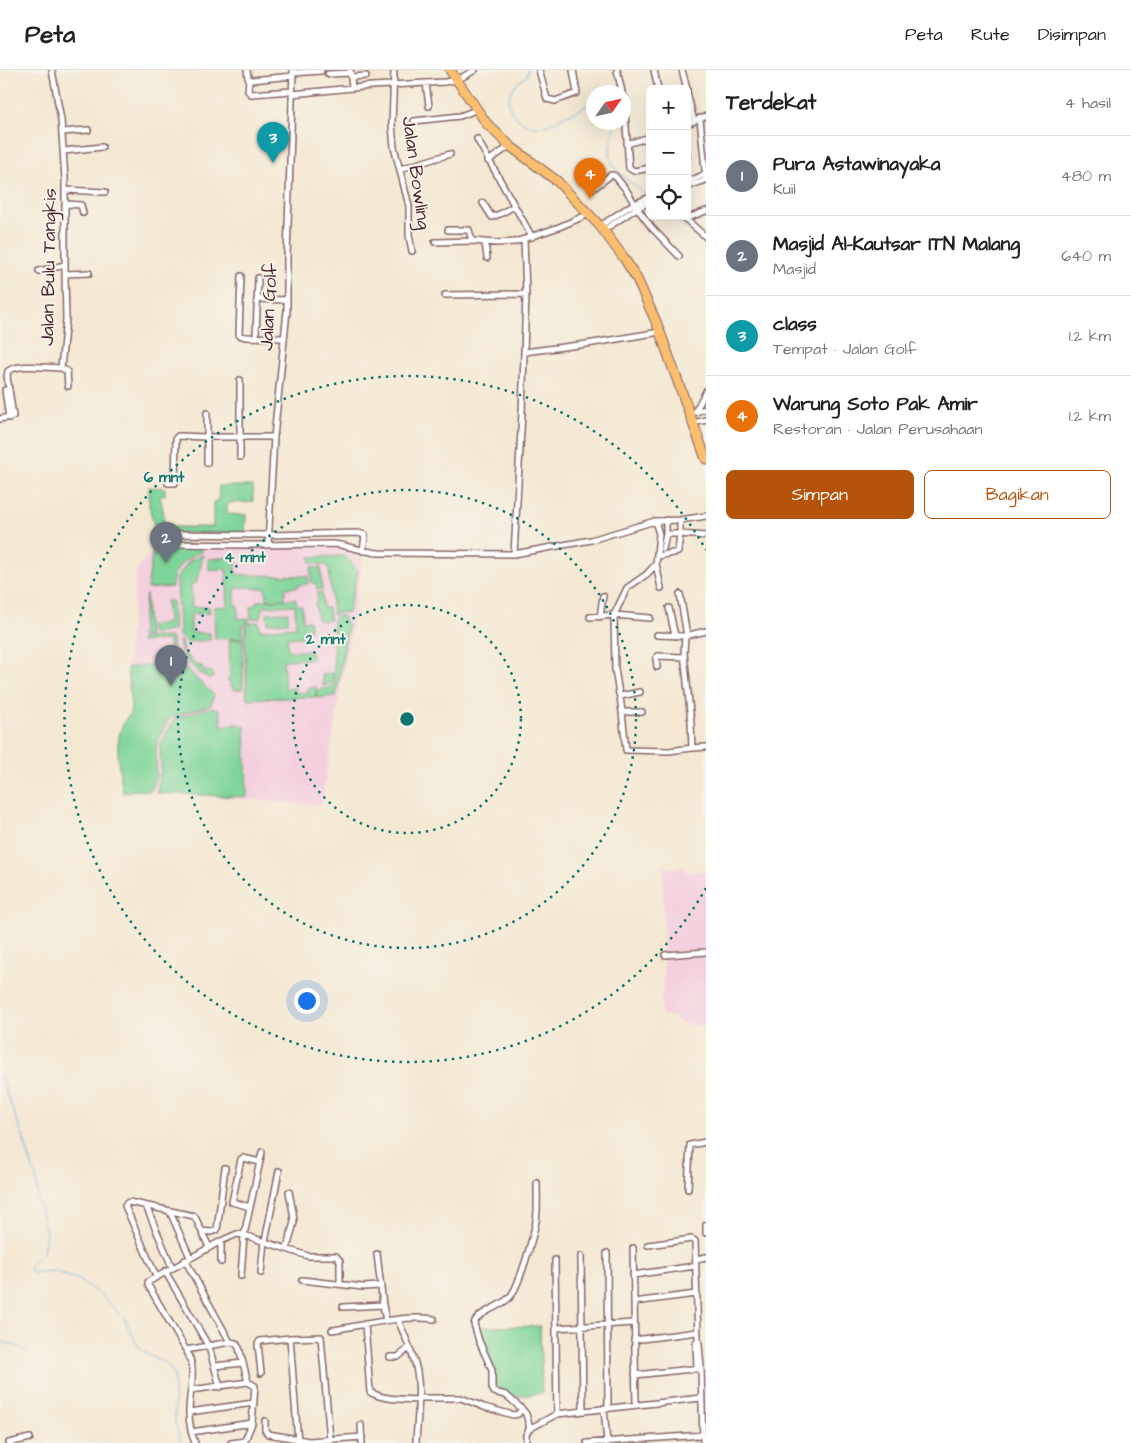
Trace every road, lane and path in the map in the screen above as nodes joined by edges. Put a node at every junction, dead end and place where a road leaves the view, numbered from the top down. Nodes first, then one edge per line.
1 (52, 70) edge
2 (247, 70) edge
3 (394, 70) edge
4 (450, 70) edge
5 (475, 70) edge
6 (538, 70) edge
7 (574, 70) edge
8 (617, 70) edge
9 (654, 70) edge
10 (682, 70) edge
11 (321, 71) edge
12 (293, 73) edge
13 (351, 73) edge
14 (328, 74) dead end
15 (366, 76) dead end
16 (249, 80) junction
17 (456, 80) junction
18 (426, 83) junction
19 (394, 84) junction
20 (620, 85) edge
21 (657, 85) edge
22 (686, 85) edge
23 (352, 88) junction
24 (292, 93) junction
25 (691, 102) edge
26 (429, 106) dead end
27 (476, 110) junction
28 (706, 116) edge
29 (697, 119) junction
30 (414, 121) dead end
31 (691, 122) edge
32 (88, 130) dead end
33 (626, 130) edge
34 (62, 132) junction
35 (646, 138) edge
36 (704, 138) edge
37 (477, 139) dead end
38 (627, 144) junction
39 (510, 146) junction
40 (102, 147) dead end
41 (64, 151) junction
42 (450, 154) dead end
43 (488, 161) junction
44 (400, 169) junction
45 (646, 169) edge
46 (706, 177) edge
47 (691, 181) edge
48 (691, 185) edge
49 (594, 188) dead end
50 (66, 190) junction
51 (105, 192) dead end
52 (646, 202) edge
53 (483, 203) dead end
54 (66, 204) junction
55 (514, 206) junction
56 (636, 206) junction
57 (706, 210) edge
58 (83, 213) dead end
59 (589, 214) junction
60 (691, 215) edge
61 (685, 220) edge
62 (602, 228) junction
63 (448, 230) dead end
64 (532, 237) junction
65 (706, 237) edge
66 (524, 239) junction
67 (472, 241) junction
68 (435, 242) dead end
69 (485, 243) junction
70 (412, 251) dead end
71 (678, 256) dead end
72 (487, 258) dead end
73 (65, 265) junction
74 (39, 271) dead end
75 (89, 273) dead end
76 (65, 274) junction
77 (241, 276) dead end
78 (258, 278) dead end
79 (526, 294) junction
80 (446, 295) dead end
81 (257, 299) junction
82 (287, 300) junction
83 (660, 332) junction
84 (256, 337) junction
85 (283, 338) junction
86 (524, 352) junction
87 (61, 368) junction
88 (240, 380) dead end
89 (68, 386) dead end
90 (5, 390) dead end
91 (706, 391) edge
92 (706, 409) edge
93 (692, 412) junction
94 (207, 413) dead end
95 (11, 416) junction
96 (0, 419) edge
97 (706, 420) edge
98 (693, 423) junction
99 (207, 437) junction
100 (240, 437) junction
101 (274, 437) junction
102 (240, 456) dead end
103 (706, 459) edge
104 (206, 463) dead end
105 (168, 483) dead end
106 (706, 516) edge
107 (666, 520) junction
108 (680, 520) junction
109 (656, 521) junction
110 (666, 534) junction
111 (680, 534) junction
112 (268, 535) junction
113 (706, 536) edge
114 (268, 545) junction
115 (663, 549) dead end
116 (363, 551) junction
117 (514, 554) junction
118 (658, 556) junction
119 (656, 564) junction
120 (662, 588) dead end
121 (680, 594) dead end
122 (603, 596) dead end
123 (669, 608) dead end
124 (614, 615) junction
125 (600, 616) junction
126 (590, 617) dead end
127 (650, 618) dead end
128 (706, 631) edge
129 (657, 635) dead end
130 (675, 636) junction
131 (686, 636) junction
132 (684, 657) junction
133 (657, 667) dead end
134 (640, 692) dead end
135 (620, 696) junction
136 (622, 712) junction
137 (642, 712) dead end
138 (706, 747) edge
139 (692, 748) junction
140 (706, 952) edge
141 (665, 955) dead end
142 (706, 1142) edge
143 (262, 1152) dead end
144 (260, 1162) junction
145 (225, 1168) dead end
146 (279, 1171) dead end
147 (537, 1183) dead end
148 (688, 1189) dead end
149 (289, 1192) dead end
150 (146, 1206) junction
151 (250, 1207) junction
152 (170, 1212) junction
153 (706, 1225) edge
154 (202, 1231) junction
155 (706, 1233) edge
156 (244, 1235) junction
157 (221, 1241) junction
158 (264, 1241) junction
159 (648, 1245) dead end
160 (209, 1247) junction
161 (633, 1248) dead end
162 (287, 1249) junction
163 (376, 1254) dead end
164 (606, 1254) dead end
165 (581, 1256) dead end
166 (190, 1257) junction
167 (706, 1258) edge
168 (696, 1259) junction
169 (184, 1260) junction
170 (555, 1260) dead end
171 (221, 1262) dead end
172 (695, 1266) junction
173 (172, 1267) junction
174 (166, 1271) junction
175 (260, 1273) dead end
176 (633, 1275) junction
177 (156, 1276) junction
178 (241, 1276) dead end
179 (302, 1280) dead end
180 (340, 1284) junction
181 (380, 1286) junction
182 (696, 1294) junction
183 (634, 1302) junction
184 (383, 1305) junction
185 (343, 1308) dead end
186 (434, 1319) dead end
187 (398, 1320) junction
188 (386, 1321) junction
189 (634, 1323) junction
190 (364, 1324) junction
191 (607, 1324) junction
192 (581, 1326) junction
193 (556, 1328) junction
194 (332, 1330) dead end
195 (698, 1332) junction
196 (290, 1338) junction
197 (634, 1340) junction
198 (230, 1342) junction
199 (698, 1342) junction
200 (706, 1343) edge
201 (209, 1347) junction
202 (409, 1348) junction
203 (186, 1350) junction
204 (390, 1357) dead end
205 (243, 1363) junction
206 (214, 1366) junction
207 (699, 1369) junction
208 (261, 1373) dead end
209 (635, 1375) junction
210 (248, 1382) junction
211 (220, 1387) junction
212 (191, 1390) junction
213 (418, 1399) junction
214 (703, 1401) edge
215 (254, 1403) junction
216 (636, 1404) junction
217 (606, 1407) junction
218 (582, 1410) junction
219 (524, 1411) junction
220 (189, 1412) junction
221 (557, 1414) junction
222 (265, 1421) dead end
223 (252, 1423) junction
224 (361, 1425) dead end
225 (529, 1426) junction
226 (191, 1432) junction
227 (703, 1434) junction
228 (30, 1438) dead end
229 (330, 1440) junction
230 (362, 1440) edge
231 (298, 1441) edge
232 (245, 1442) edge
233 (606, 1442) edge
234 (9, 1443) edge
235 (195, 1443) edge
236 (231, 1443) edge
237 (416, 1443) edge
238 (526, 1443) edge
239 (587, 1443) edge
240 (703, 1443) edge

1 - 34 street, Jalan Bulu Tangkis
2 - 16 street
3 - 19 street, Jalan Bowling
4 - 17 main road
5 - 17 street
6 - 7 street
8 - 20 street
9 - 21 street
10 - 22 street
11 - 12 street
12 - 16 street
12 - 24 street, Jalan Golf
13 - 14 street
13 - 15 street
13 - 23 street
16 - 24 street
17 - 18 street
17 - 27 main road
18 - 19 street
18 - 26 street
19 - 23 street
19 - 44 street, Jalan Bowling
23 - 24 street
24 - 82 street, Jalan Golf
25 - 29 street
27 - 30 street
27 - 39 main road
28 - 29 street
29 - 31 street
29 - 36 street
32 - 34 street
33 - 38 street
34 - 41 street, Jalan Bulu Tangkis
35 - 38 street
36 - 46 street
37 - 43 street
38 - 45 street
39 - 43 street
39 - 59 main road
40 - 41 street
41 - 50 street, Jalan Bulu Tangkis
42 - 44 street
43 - 55 street
44 - 70 street, Jalan Bowling
46 - 47 street
46 - 48 street
49 - 56 street
50 - 51 street
50 - 54 street, Jalan Bulu Tangkis
52 - 56 street
53 - 55 street
54 - 58 street
54 - 73 street, Jalan Bulu Tangkis
55 - 64 street
56 - 62 street
56 - 71 street
57 - 60 street
59 - 62 main road
59 - 64 street
61 - 65 street
62 - 83 main road
63 - 67 street
64 - 66 street
66 - 69 street
66 - 79 street
67 - 68 street
67 - 69 street
69 - 72 street
73 - 74 street
73 - 76 street, Jalan Bulu Tangkis
75 - 76 street
76 - 87 street, Jalan Bulu Tangkis
77 - 84 street
78 - 81 street
79 - 80 street
79 - 86 street
81 - 82 street
81 - 84 street
82 - 85 street, Jalan Golf
83 - 86 street
83 - 93 main road
84 - 85 street
85 - 101 street, Jalan Golf
86 - 117 street
87 - 89 street
87 - 95 street, Jalan Bulu Tangkis
88 - 100 street
90 - 95 street
91 - 93 street
92 - 93 street
93 - 98 main road
94 - 99 street
95 - 96 street
97 - 98 street
98 - 103 main road
99 - 100 street
99 - 104 street
99 - 105 street
100 - 101 street
100 - 102 street
101 - 112 street, Jalan Golf
106 - 108 street
107 - 108 street
107 - 109 street
107 - 110 street
108 - 111 street
109 - 117 street
109 - 118 street
110 - 111 street
110 - 115 street
111 - 113 street
111 - 118 street
112 - 114 street, Jalan Golf
112 - 114 street
112 - 116 street
114 - 116 street
116 - 117 street
118 - 119 street
119 - 120 street
119 - 124 street
121 - 131 street
122 - 125 street
123 - 130 street
124 - 125 street
124 - 127 street
124 - 135 street
125 - 126 street
128 - 131 street
129 - 130 street
130 - 131 street
131 - 132 street
132 - 133 street
132 - 139 street
134 - 135 street
135 - 136 street
136 - 137 street
136 - 139 street
138 - 139 street
140 - 141 street
142 - 148 street
143 - 144 street
144 - 151 street
144 - 151 street
145 - 154 street
146 - 158 street
147 - 219 street
149 - 162 street
150 - 152 street
150 - 173 street
150 - 177 street
151 - 156 street
152 - 154 street
152 - 166 street
153 - 155 street
154 - 160 street
156 - 157 street
156 - 158 street
156 - 178 street
157 - 160 street
157 - 171 street
158 - 162 street
158 - 175 street
159 - 168 street
160 - 166 street
161 - 176 street
162 - 180 street
163 - 181 street
164 - 191 street
165 - 192 street
166 - 169 street
167 - 168 street
168 - 172 street
169 - 173 street
169 - 198 street
170 - 193 street
172 - 176 street
172 - 182 street
173 - 174 street
174 - 177 street
174 - 201 street
176 - 183 street
177 - 203 street
179 - 180 street
180 - 181 street
181 - 184 street
182 - 183 street
182 - 195 street
183 - 189 street
184 - 185 street
184 - 188 street
186 - 187 street
187 - 188 street
187 - 202 street
188 - 190 street
189 - 191 street
189 - 197 street
190 - 194 street
190 - 213 street
191 - 192 street
191 - 217 street
192 - 193 street
192 - 218 street
193 - 221 street
195 - 197 street
195 - 199 street
196 - 208 street
196 - 229 street
196 - 231 street
197 - 209 street
198 - 201 street
198 - 205 street
199 - 200 street
199 - 207 street
201 - 203 street
201 - 206 street
202 - 204 street
202 - 213 street
203 - 212 street
205 - 206 street
205 - 210 street
206 - 211 street
207 - 209 street
207 - 214 street
209 - 216 street
210 - 211 street
210 - 215 street
211 - 212 street
212 - 220 street
213 - 219 street
213 - 237 street
214 - 216 street
214 - 227 street
215 - 220 street
215 - 223 street
216 - 217 street
217 - 218 street
217 - 233 street
218 - 221 street
219 - 225 street
220 - 226 street
221 - 225 street
222 - 231 street
223 - 226 street
223 - 232 street
224 - 230 street
225 - 238 street
226 - 235 street
227 - 233 street
227 - 240 street
228 - 234 street
229 - 230 street
229 - 231 street
232 - 236 street
233 - 239 street

